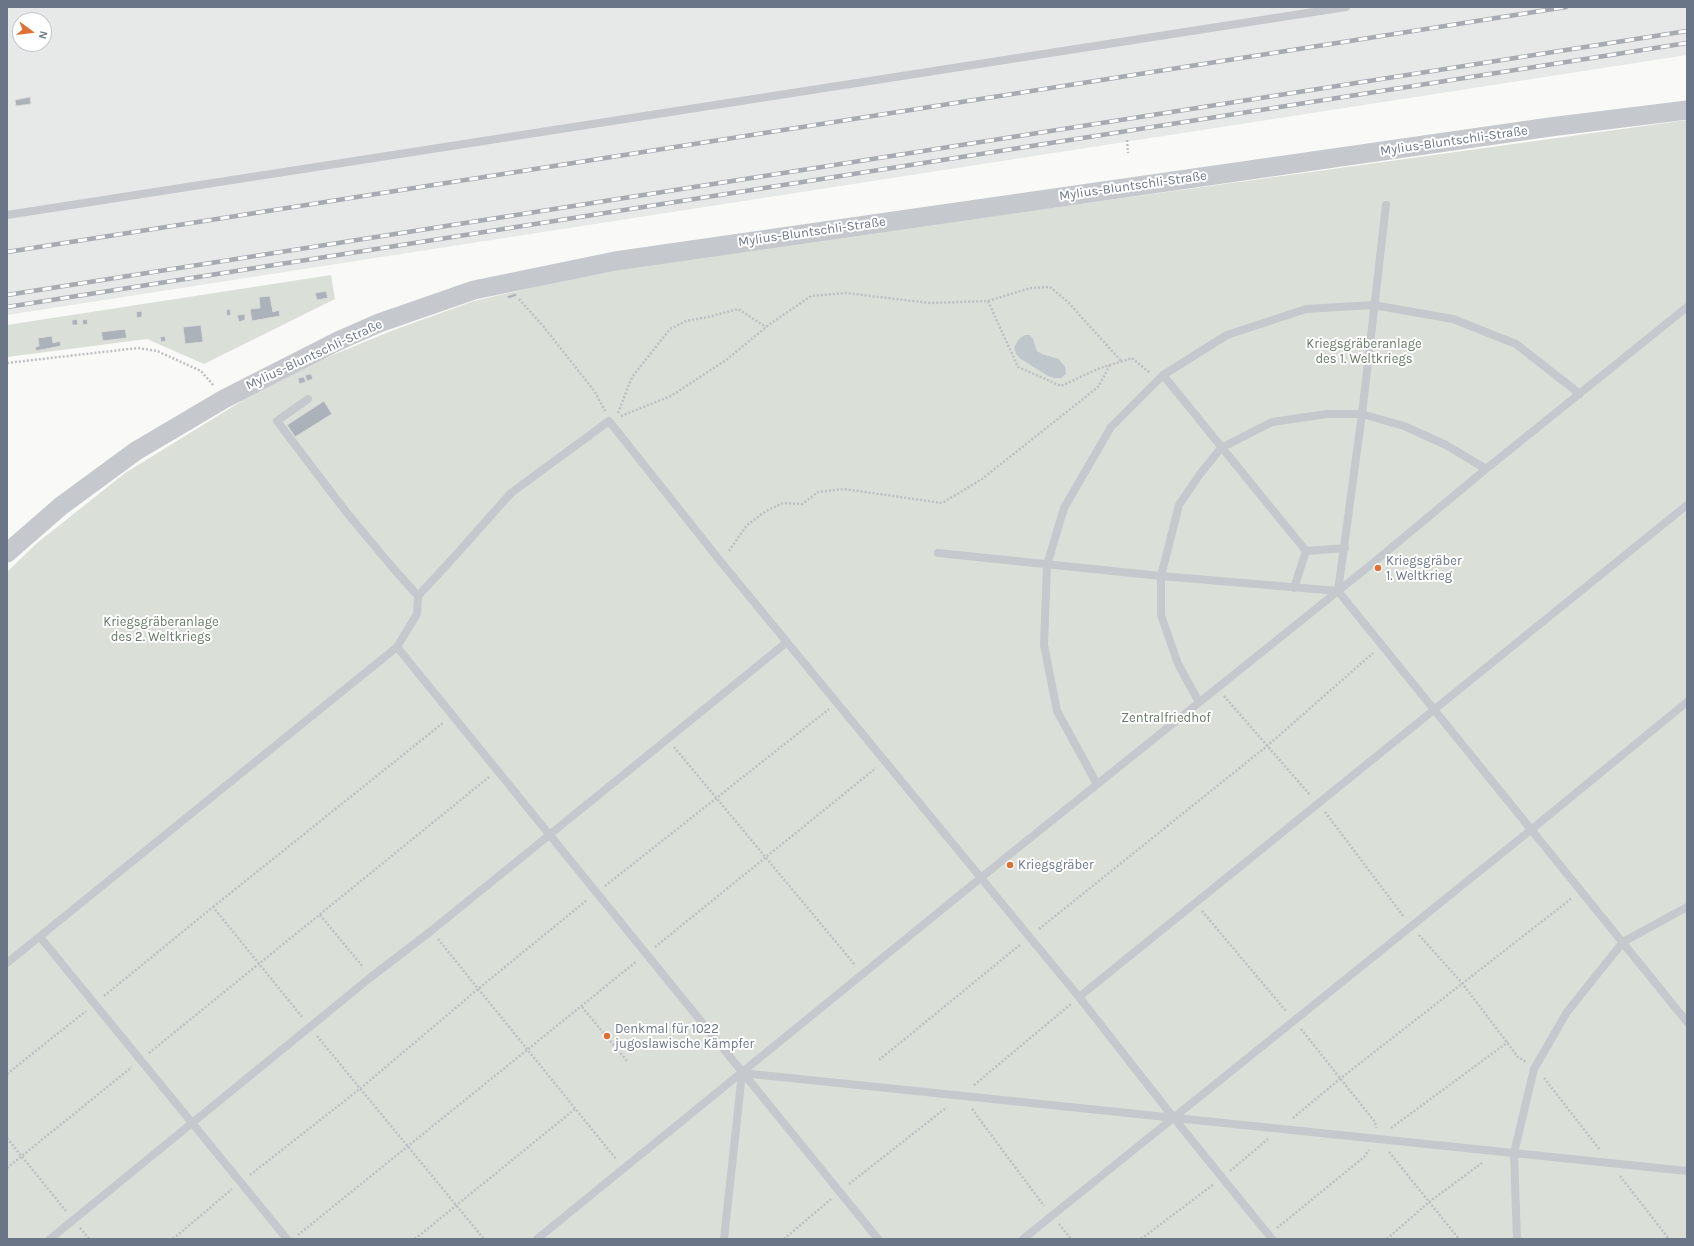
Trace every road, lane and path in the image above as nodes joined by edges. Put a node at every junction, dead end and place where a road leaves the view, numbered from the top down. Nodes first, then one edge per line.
1 (1346, 7) edge
2 (1687, 110) edge
3 (1127, 140) dead end
4 (1128, 153) dead end
5 (1386, 205) dead end
6 (7, 215) edge
7 (519, 300) dead end
8 (988, 301) junction
9 (1374, 305) junction
10 (1687, 307) edge
11 (766, 327) junction
12 (1121, 361) junction
13 (7, 363) edge
14 (1110, 365) junction
15 (1160, 377) junction
16 (1580, 394) junction
17 (224, 399) junction
18 (308, 399) dead end
19 (1362, 414) junction
20 (609, 421) junction
21 (1221, 448) junction
22 (1486, 469) junction
23 (1687, 505) edge
24 (1345, 548) junction
25 (1306, 551) junction
26 (938, 553) dead end
27 (7, 554) edge
28 (721, 562) junction
29 (1047, 565) junction
30 (1161, 576) junction
31 (1294, 588) junction
32 (1338, 591) junction
33 (418, 596) junction
34 (787, 642) junction
35 (1382, 645) junction
36 (397, 648) junction
37 (1217, 689) junction
38 (1199, 702) junction
39 (1687, 702) edge
40 (837, 703) junction
41 (1434, 709) junction
42 (452, 716) junction
43 (668, 739) junction
44 (1267, 746) junction
45 (884, 761) junction
46 (497, 771) junction
47 (1098, 784) junction
48 (716, 797) junction
49 (1318, 803) junction
50 (1532, 829) junction
51 (549, 835) junction
52 (766, 858) junction
53 (980, 878) junction
54 (1581, 890) junction
55 (596, 892) junction
56 (1196, 903) junction
57 (213, 907) junction
58 (1687, 907) edge
59 (320, 915) junction
60 (1411, 926) junction
61 (431, 931) junction
62 (40, 937) junction
63 (1029, 937) junction
64 (1623, 942) junction
65 (646, 954) junction
66 (7, 963) edge
67 (259, 964) junction
68 (862, 974) junction
69 (371, 977) junction
70 (1462, 983) junction
71 (478, 989) junction
72 (1079, 997) junction
73 (94, 1004) junction
74 (582, 1007) junction
75 (1294, 1020) junction
76 (1687, 1022) edge
77 (311, 1028) junction
78 (526, 1050) junction
79 (140, 1060) junction
80 (878, 1060) dead end
81 (628, 1061) dead end
82 (1536, 1067) junction
83 (742, 1073) junction
84 (7, 1074) edge
85 (361, 1088) junction
86 (961, 1096) junction
87 (575, 1109) junction
88 (1173, 1117) junction
89 (192, 1123) junction
90 (1280, 1128) junction
91 (7, 1138) edge
92 (408, 1146) junction
93 (1497, 1151) junction
94 (1514, 1153) junction
95 (22, 1156) junction
96 (1610, 1163) junction
97 (7, 1168) edge
98 (624, 1168) junction
99 (1687, 1171) edge
100 (1222, 1178) junction
101 (240, 1182) junction
102 (839, 1192) junction
103 (457, 1205) junction
104 (73, 1220) junction
105 (1268, 1238) edge
106 (50, 1239) edge
107 (89, 1239) edge
108 (172, 1239) edge
109 (287, 1239) edge
110 (293, 1239) edge
111 (415, 1239) edge
112 (484, 1239) edge
113 (537, 1239) edge
114 (724, 1239) edge
115 (784, 1239) edge
116 (878, 1239) edge
117 (1023, 1239) edge
118 (1141, 1239) edge
119 (1387, 1239) edge
120 (1517, 1239) edge
121 (1669, 1239) edge

1 - 6 lane
2 - 17 street, Mylius-Bluntschli-Straße
3 - 4 path
5 - 9 lane
7 - 20 path
8 - 11 path
8 - 12 path
8 - 14 path
9 - 15 lane
9 - 16 lane
9 - 19 lane
10 - 16 lane
11 - 11 path
12 - 14 path
12 - 15 path
13 - 17 path
14 - 28 path
15 - 21 lane
15 - 29 lane
16 - 22 lane
17 - 27 street, Mylius-Bluntschli-Straße
18 - 33 lane
19 - 21 lane
19 - 22 lane
19 - 24 lane
20 - 28 lane
20 - 33 lane
21 - 25 lane
21 - 30 lane
22 - 32 lane
23 - 41 lane
24 - 25 lane
24 - 32 lane
25 - 31 lane
26 - 29 lane
28 - 34 lane
29 - 30 lane
29 - 47 lane
30 - 31 lane
30 - 38 lane
31 - 32 lane
32 - 35 lane
32 - 37 lane
33 - 36 lane
34 - 40 lane
34 - 43 lane
35 - 41 lane
35 - 44 path
36 - 42 lane
36 - 62 lane
37 - 38 lane
37 - 44 path
38 - 47 lane
39 - 50 lane
40 - 45 lane
40 - 48 path
41 - 49 lane
41 - 50 lane
42 - 46 lane
42 - 57 path
43 - 48 path
43 - 51 lane
44 - 49 path
44 - 63 path
45 - 52 path
45 - 53 lane
46 - 51 lane
46 - 59 path
47 - 53 lane
48 - 52 path
48 - 55 path
49 - 56 lane
49 - 60 path
50 - 54 lane
50 - 60 lane
51 - 55 lane
51 - 61 lane
52 - 65 path
52 - 68 path
53 - 63 lane
53 - 68 lane
54 - 64 lane
54 - 70 path
55 - 65 lane
55 - 71 path
56 - 72 lane
56 - 75 path
57 - 67 path
57 - 73 path
58 - 64 lane
59 - 67 path
59 - 69 path
60 - 70 path
60 - 75 lane
61 - 69 lane
61 - 71 path
62 - 66 lane
62 - 73 lane
63 - 72 lane
63 - 80 path
64 - 76 lane
64 - 82 lane
65 - 74 path
65 - 83 lane
67 - 77 path
67 - 79 path
68 - 83 lane
69 - 77 lane
70 - 82 path
70 - 90 path
71 - 78 path
71 - 85 path
72 - 88 lane
73 - 79 lane
73 - 84 path
74 - 78 path
74 - 81 path
75 - 88 lane
77 - 85 path
77 - 89 lane
78 - 87 path
78 - 92 path
79 - 89 lane
79 - 95 path
82 - 94 lane
82 - 96 path
83 - 86 lane
83 - 98 lane
83 - 102 lane
83 - 114 lane
85 - 92 path
85 - 101 path
86 - 88 lane
86 - 102 path
87 - 98 path
87 - 103 path
88 - 90 lane
88 - 100 lane
88 - 117 lane
89 - 101 lane
89 - 104 lane
90 - 93 lane
90 - 100 path
91 - 95 path
92 - 103 path
92 - 110 path
93 - 94 lane
93 - 119 path
94 - 96 lane
94 - 120 lane
95 - 97 path
95 - 104 path
96 - 99 lane
96 - 121 path
98 - 113 lane
100 - 105 lane
100 - 118 path
101 - 108 path
101 - 109 lane
102 - 115 path
102 - 116 lane
103 - 111 path
103 - 112 path
104 - 106 lane
104 - 107 path

